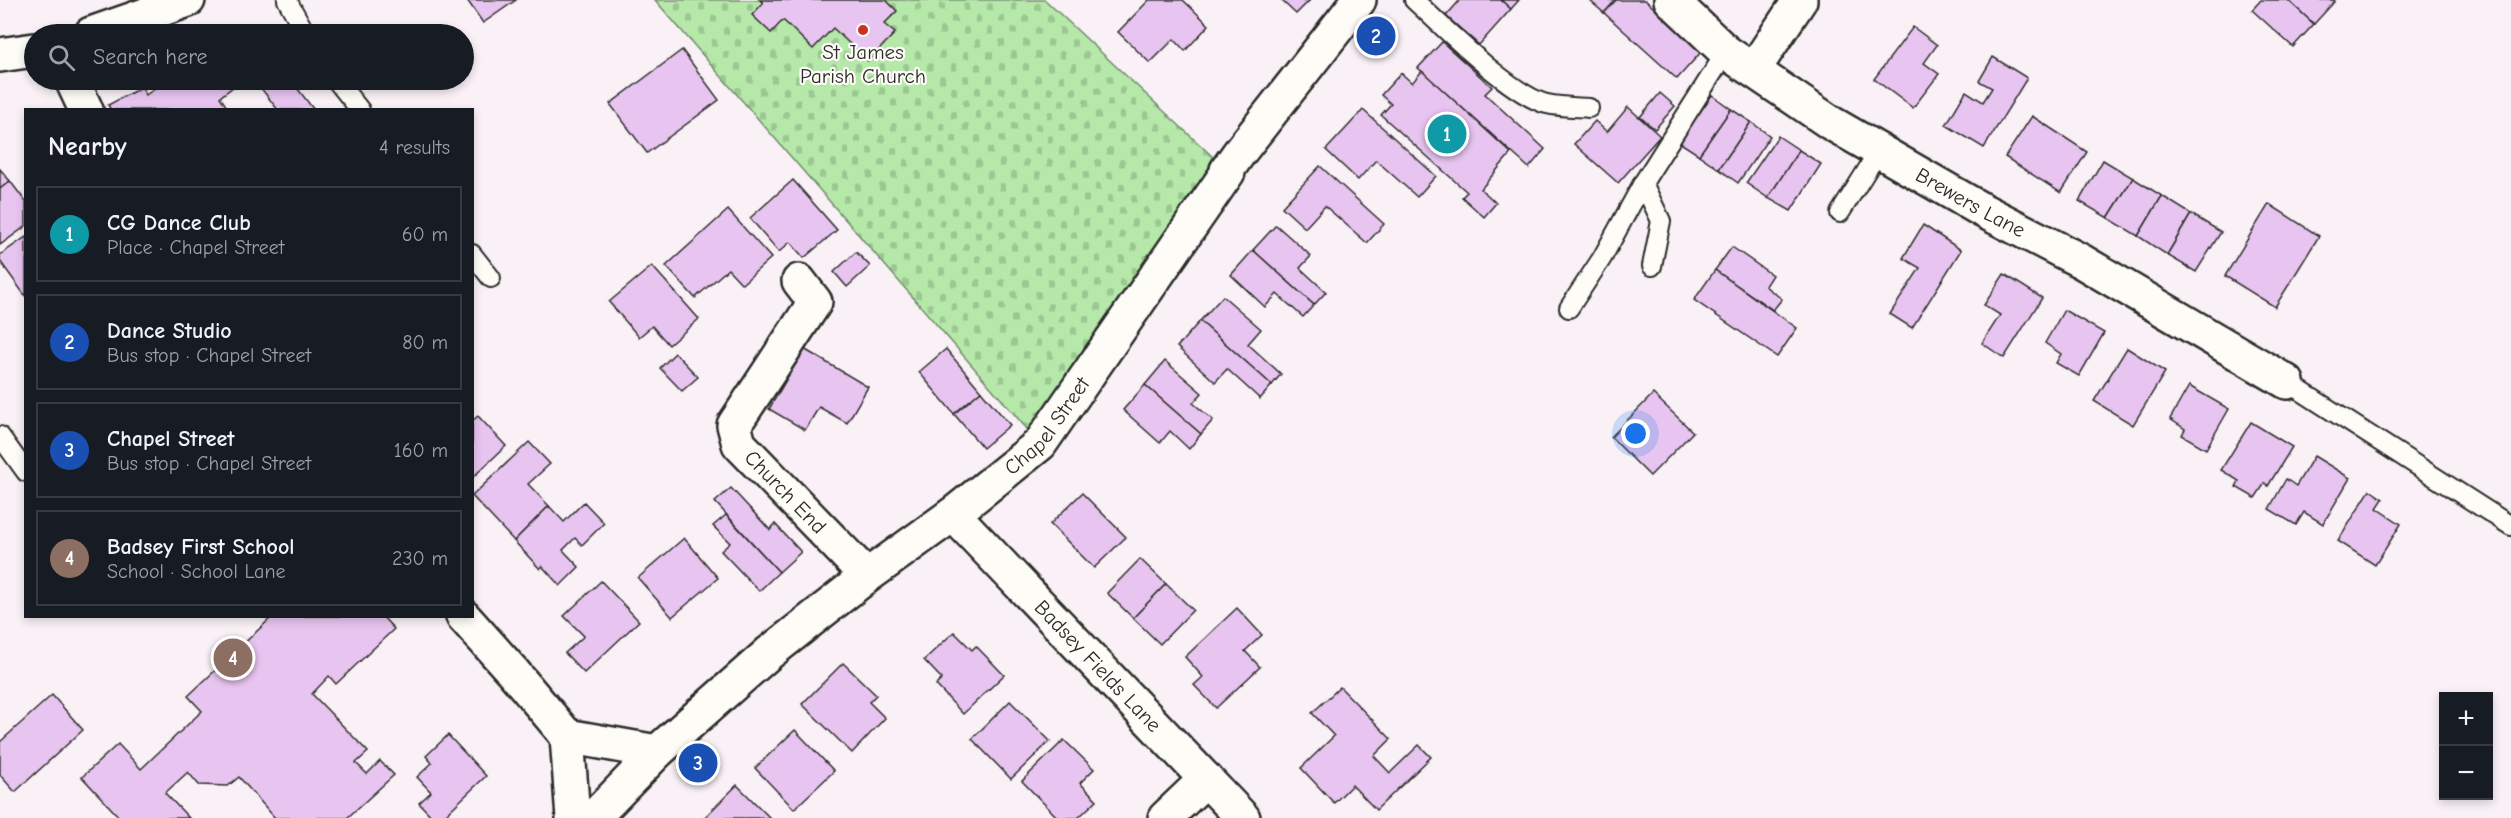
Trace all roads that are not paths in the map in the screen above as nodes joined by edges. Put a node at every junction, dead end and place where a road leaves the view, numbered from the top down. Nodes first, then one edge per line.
1 (188, 0) edge
2 (287, 0) edge
3 (1359, 0) edge
4 (1414, 0) edge
5 (1671, 0) edge
6 (1800, 0) edge
7 (120, 24) edge
8 (300, 24) edge
9 (24, 51) edge
10 (1726, 52) junction
11 (0, 55) edge
12 (1754, 69) junction
13 (77, 90) edge
14 (344, 90) edge
15 (85, 108) edge
16 (358, 108) edge
17 (1589, 108) dead end
18 (1879, 151) junction
19 (1643, 183) junction
20 (1840, 213) dead end
21 (474, 257) edge
22 (1652, 267) dead end
23 (491, 278) dead end
24 (799, 280) dead end
25 (1569, 308) dead end
26 (2287, 382) joint
27 (0, 436) edge
28 (24, 469) edge
29 (953, 514) junction
30 (2511, 526) edge
31 (867, 576) junction
32 (465, 618) edge
33 (567, 736) junction
34 (657, 752) junction
35 (1206, 779) junction
36 (573, 818) edge
37 (593, 818) edge
38 (1165, 818) edge
39 (1243, 818) edge

1 - 7 street
2 - 8 lane
3 - 29 street, Chapel Street
4 - 17 lane
5 - 10 street, Brewers Lane
6 - 12 street
9 - 11 street
10 - 12 street, Brewers Lane
10 - 19 lane
12 - 18 street, Brewers Lane
13 - 15 street
14 - 16 lane
18 - 20 lane
18 - 26 street, Brewers Lane
19 - 22 lane
19 - 25 lane
21 - 23 lane
24 - 31 street, Church End
26 - 30 lane
27 - 28 lane
29 - 31 street, Chapel Street
29 - 35 street, Badsey Fields Lane
31 - 34 street, Chapel Street
32 - 33 street
33 - 34 street
33 - 36 street
34 - 37 street, Chapel Street
35 - 38 street
35 - 39 street, Badsey Fields Lane

